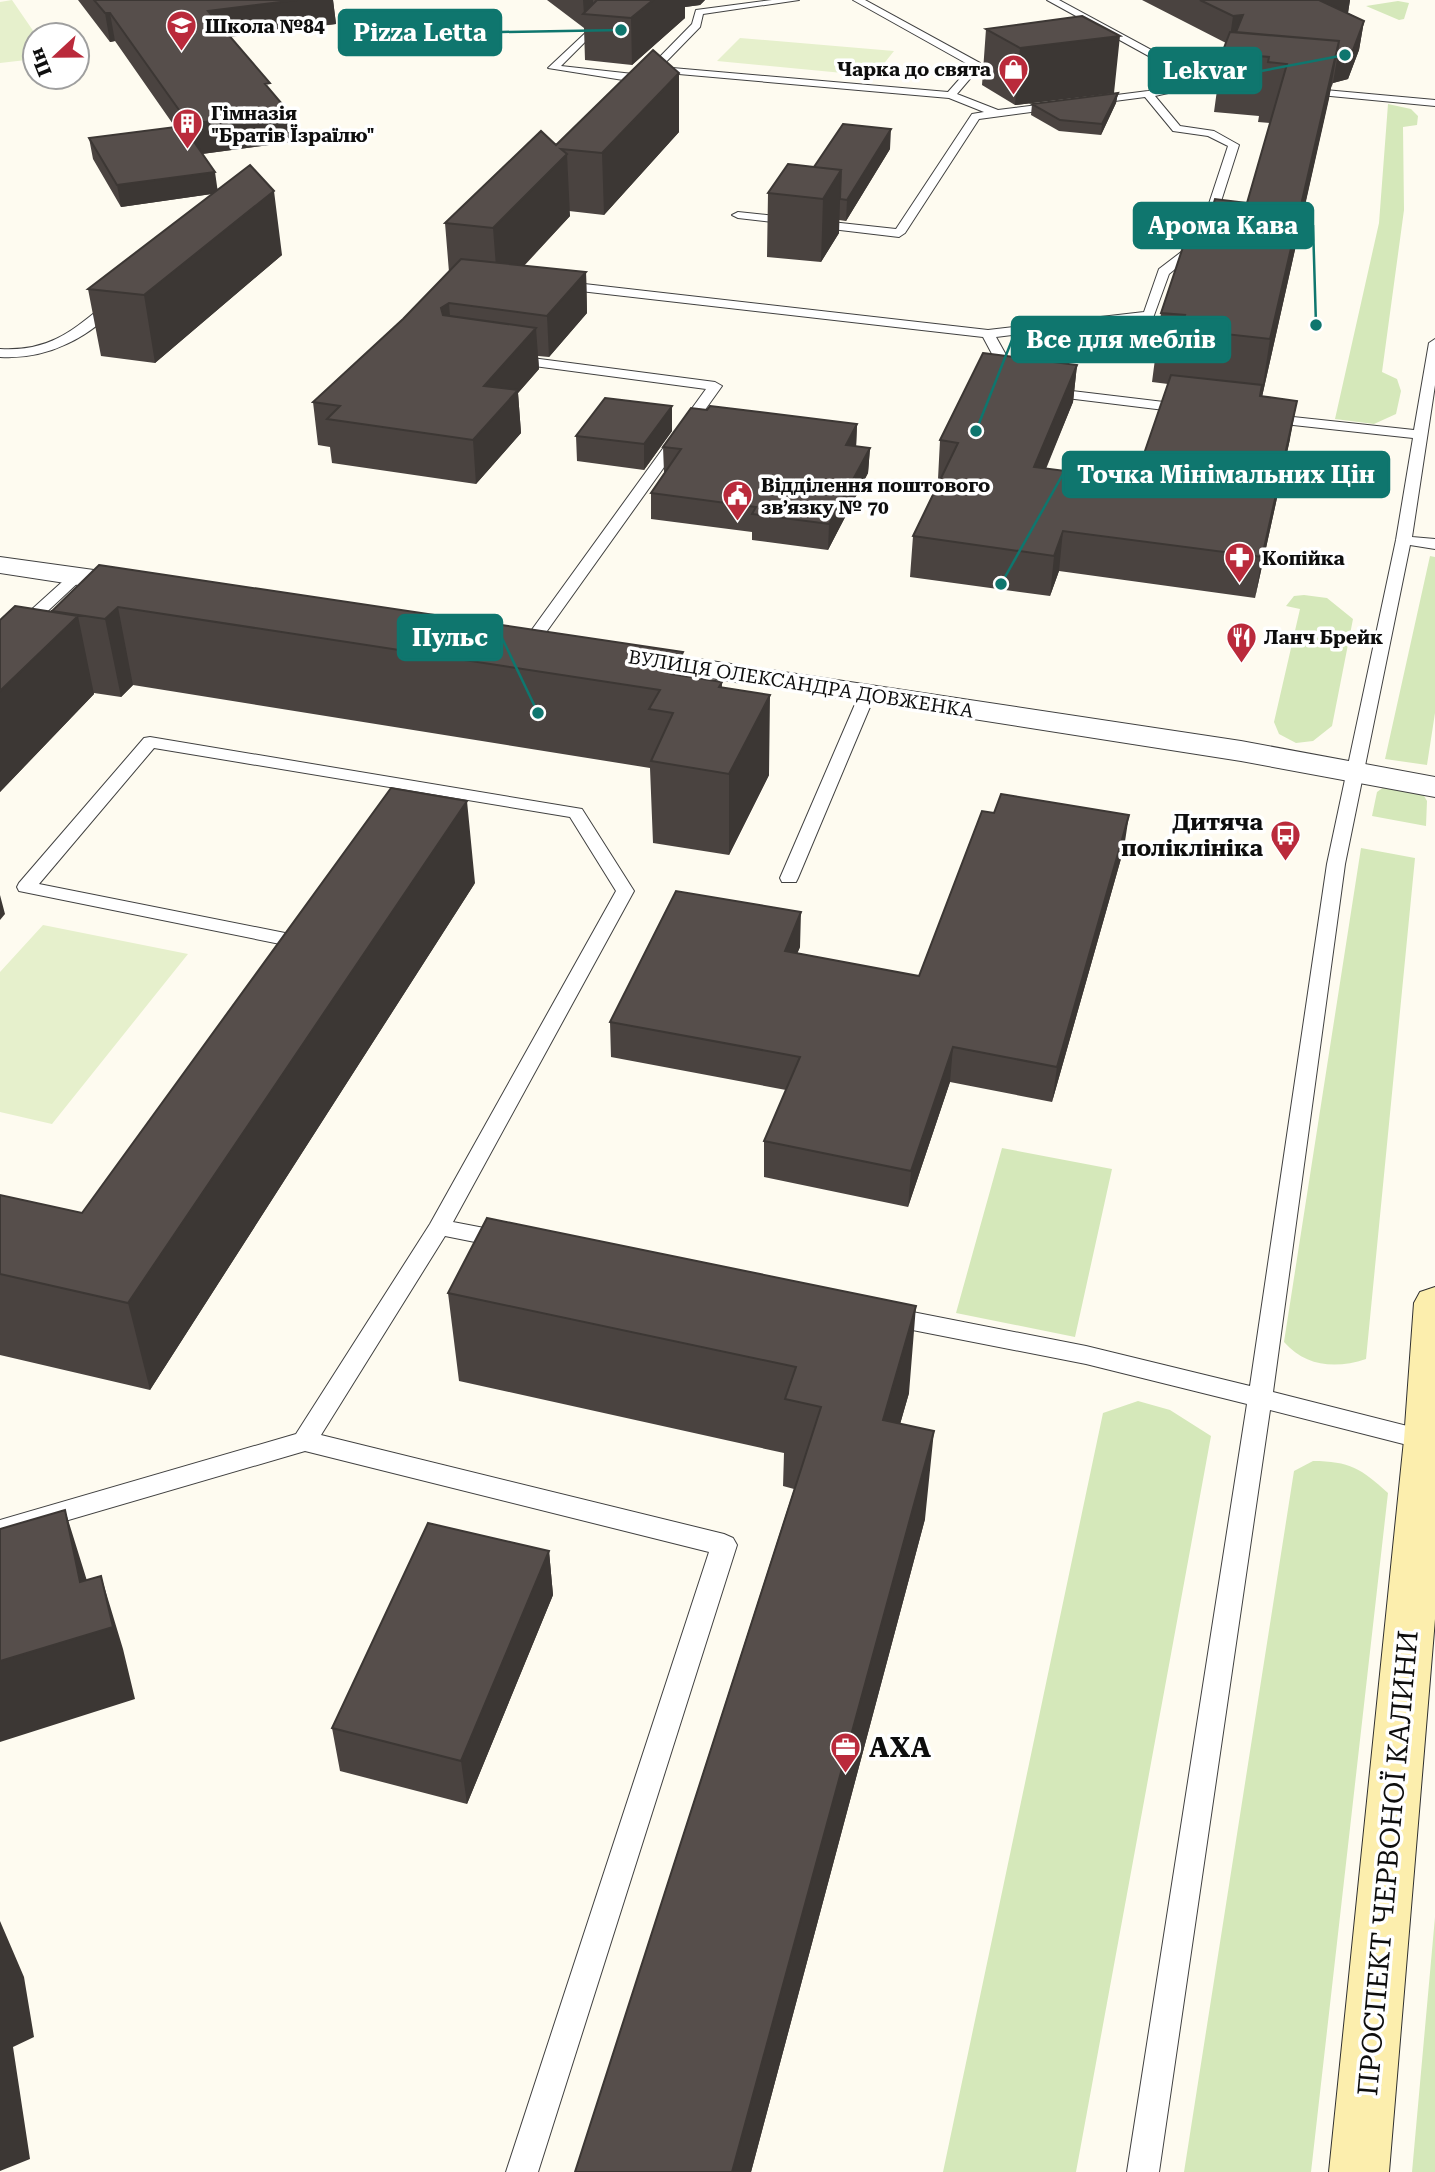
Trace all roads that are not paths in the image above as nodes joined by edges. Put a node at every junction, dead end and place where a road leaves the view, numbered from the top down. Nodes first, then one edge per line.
1 (794, 0) edge
2 (858, 0) edge
3 (1052, 0) edge
4 (685, 12) dead end
5 (699, 12) junction
6 (596, 26) edge
7 (654, 69) junction
8 (644, 78) junction
9 (1203, 82) junction
10 (1257, 87) edge
11 (632, 88) edge
12 (1284, 89) edge
13 (1148, 93) junction
14 (951, 95) junction
15 (1435, 103) edge
16 (996, 113) junction
17 (738, 215) dead end
18 (549, 284) edge
19 (126, 293) edge
20 (988, 334) junction
21 (1435, 343) edge
22 (0, 354) edge
23 (493, 356) edge
24 (1210, 411) edge
25 (1251, 416) edge
26 (1420, 435) junction
27 (1404, 540) junction
28 (1435, 544) edge
29 (0, 565) edge
30 (77, 576) junction
31 (168, 589) edge
32 (531, 642) edge
33 (0, 647) edge
34 (598, 653) edge
35 (867, 695) junction
36 (1356, 772) junction
37 (402, 784) junction
38 (1435, 787) edge
39 (387, 807) edge
40 (789, 878) dead end
41 (279, 964) edge
42 (439, 1227) junction
43 (534, 1245) edge
44 (1435, 1303) edge
45 (871, 1312) edge
46 (1260, 1398) junction
47 (1427, 1440) junction
48 (305, 1441) junction
49 (0, 1530) edge
50 (522, 2172) edge
51 (1143, 2172) edge
52 (1359, 2172) edge

1 - 5 lane
2 - 14 lane
3 - 9 lane
4 - 5 lane
5 - 7 lane
6 - 8 lane
7 - 8 lane
7 - 14 lane
8 - 11 lane
9 - 10 lane
9 - 13 lane
12 - 15 lane
13 - 16 lane
13 - 20 lane
14 - 16 lane
16 - 17 lane
18 - 20 lane
19 - 22 lane
20 - 24 lane
21 - 26 lane
23 - 32 lane
25 - 26 lane
26 - 27 lane
27 - 28 lane
27 - 36 lane
29 - 30 street
30 - 31 street
30 - 33 lane
34 - 35 street, ВУЛИЦЯ ОЛЕКСАНДРА ДОВЖЕНКА
35 - 36 street, ВУЛИЦЯ ОЛЕКСАНДРА ДОВЖЕНКА
35 - 40 lane
36 - 38 street, ВУЛИЦЯ ОЛЕКСАНДРА ДОВЖЕНКА
36 - 46 lane
37 - 39 lane
37 - 41 lane
37 - 42 lane
42 - 43 lane
42 - 48 lane
44 - 47 main road, ПРОСПЕКТ ЧЕРВОНОЇ КАЛИНИ
45 - 46 lane
46 - 47 lane
46 - 51 lane
47 - 52 main road, ПРОСПЕКТ ЧЕРВОНОЇ КАЛИНИ
48 - 49 lane
48 - 50 lane

